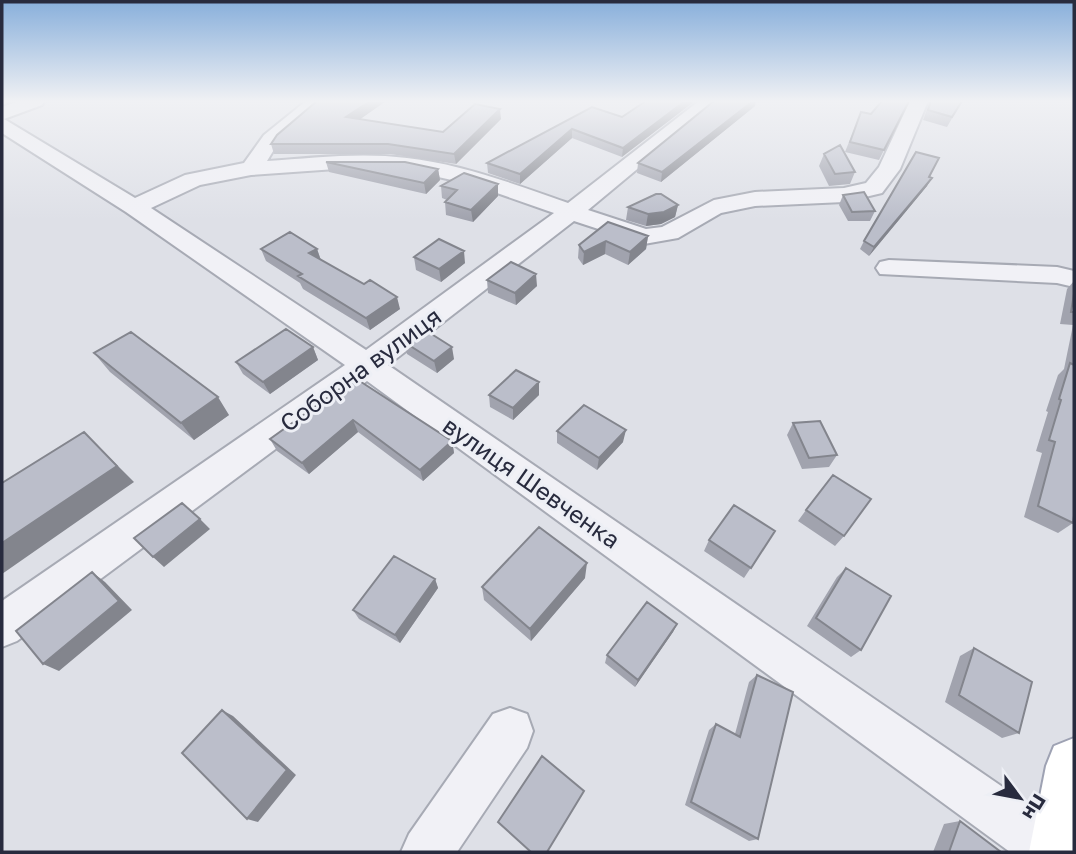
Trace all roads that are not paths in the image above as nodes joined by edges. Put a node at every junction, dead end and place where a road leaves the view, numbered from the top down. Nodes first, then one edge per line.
1 (28, 141) edge
2 (270, 141) edge
3 (660, 141) edge
4 (901, 141) edge
5 (251, 168) junction
6 (134, 207) junction
7 (571, 212) junction
8 (889, 268) dead end
9 (1074, 279) edge
10 (367, 365) junction
11 (2, 626) edge
12 (510, 731) dead end
13 (1074, 766) edge
14 (427, 852) edge
15 (1053, 852) edge
16 (1059, 852) edge

1 - 6 street, вулиця Шевченка
2 - 5 street
3 - 7 street, Соборна вулиця
4 - 7 street
5 - 6 street
5 - 7 street
6 - 10 street, вулиця Шевченка
7 - 10 street, Соборна вулиця
8 - 9 street
10 - 11 street, Соборна вулиця
10 - 15 street, вулиця Шевченка
12 - 14 street
13 - 16 main road

